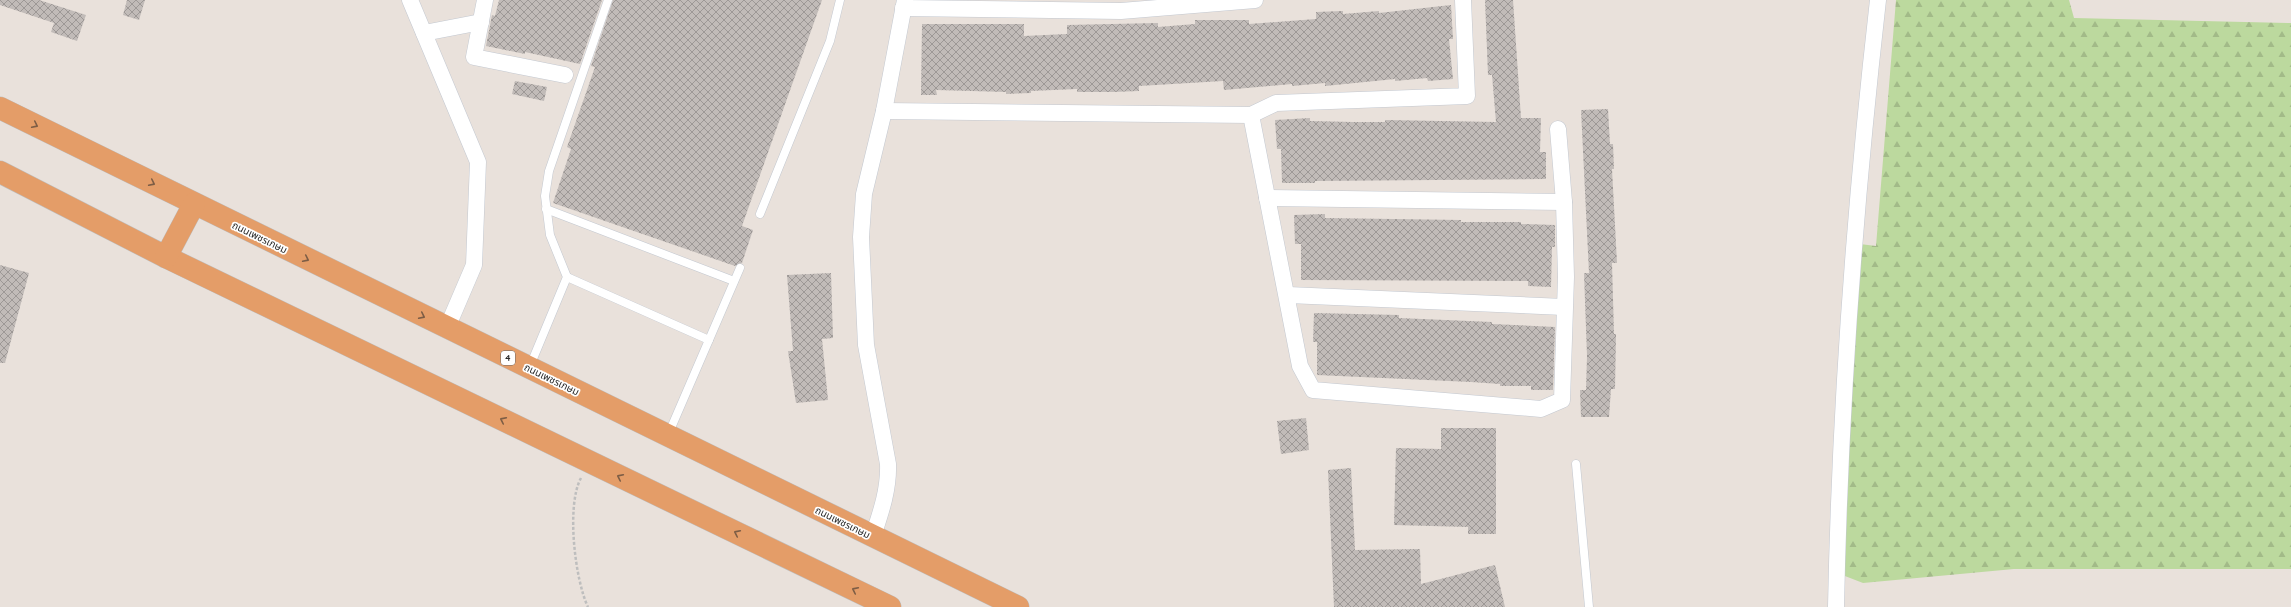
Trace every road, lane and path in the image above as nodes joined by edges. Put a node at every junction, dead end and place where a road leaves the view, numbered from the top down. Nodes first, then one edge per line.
1 (410, 0) edge
2 (485, 0) edge
3 (608, 0) edge
4 (840, 0) edge
5 (1255, 0) edge
6 (1463, 0) edge
7 (1878, 0) edge
8 (904, 4) edge
9 (480, 22) junction
10 (424, 33) junction
11 (565, 75) dead end
12 (0, 108) edge
13 (884, 112) junction
14 (1251, 115) junction
15 (1558, 129) dead end
16 (0, 172) edge
17 (1267, 198) junction
18 (1564, 202) junction
19 (194, 204) junction
20 (546, 209) junction
21 (760, 214) dead end
22 (166, 257) junction
23 (740, 268) dead end
24 (566, 277) junction
25 (734, 281) junction
26 (1288, 295) junction
27 (1564, 307) junction
28 (447, 328) junction
29 (708, 340) junction
30 (529, 368) junction
31 (667, 436) junction
32 (592, 463) junction
33 (1576, 464) dead end
34 (873, 536) junction
35 (588, 607) edge
36 (890, 607) edge
37 (1018, 607) edge
38 (1589, 607) edge
39 (1836, 607) edge

1 - 10 street
2 - 9 street
3 - 20 lane
4 - 21 lane
5 - 8 street
6 - 14 street
7 - 39 street
8 - 13 street
9 - 10 street
9 - 11 street
10 - 28 street
12 -> 19 highway, ถนนเพชรเกษม / 4
13 - 14 street
13 - 34 street
14 - 17 street
15 - 18 street
16 - 22 highway
17 - 18 street
17 - 26 street
18 - 27 street
19 - 22 highway
19 -> 28 highway, ถนนเพชรเกษม / 4
20 - 24 lane
20 - 25 lane
32 -> 22 highway
23 - 25 lane
24 - 29 lane
24 - 30 lane
25 - 29 lane
26 - 27 street
26 - 27 street
28 - 30 highway, ถนนเพชรเกษม / 4
29 - 31 lane
30 - 31 highway, ถนนเพชรเกษม / 4
31 - 34 highway, ถนนเพชรเกษม / 4
32 - 35 path
36 -> 32 highway
33 - 38 lane
34 - 37 highway, ถนนเพชรเกษม / 4

